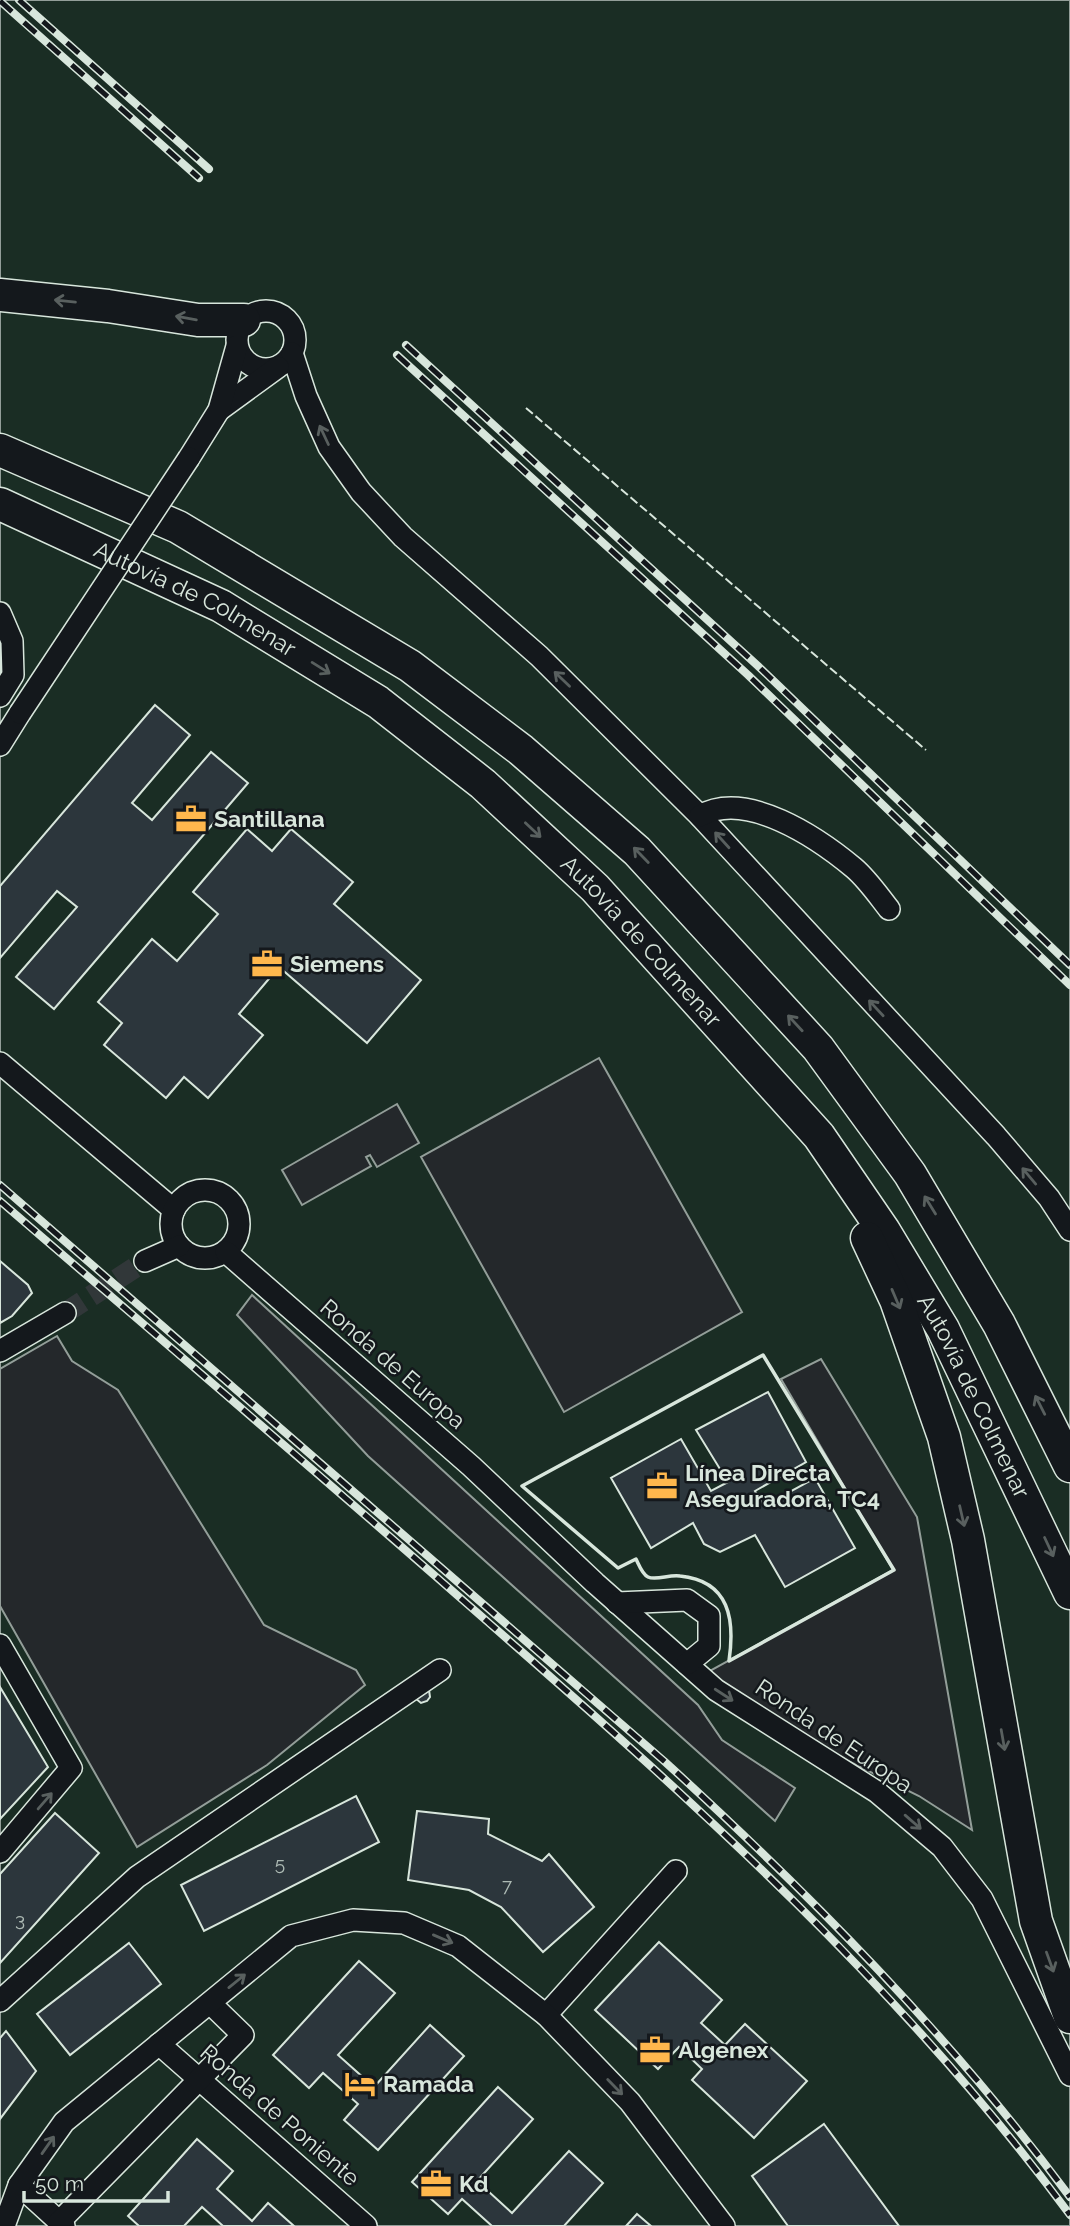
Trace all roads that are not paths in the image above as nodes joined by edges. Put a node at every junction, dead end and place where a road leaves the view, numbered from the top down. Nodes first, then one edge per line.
1 (0, 295) edge
2 (241, 333) junction
3 (285, 360) junction
4 (219, 410) junction
5 (0, 450) edge
6 (0, 504) edge
7 (0, 612) edge
8 (0, 696) edge
9 (0, 745) edge
10 (700, 816) junction
11 (889, 909) dead end
12 (0, 1063) edge
13 (762, 1071) junction
14 (174, 1210) junction
15 (1070, 1230) edge
16 (179, 1246) junction
17 (226, 1252) junction
18 (145, 1261) tunnel mouth
19 (65, 1313) tunnel mouth
20 (0, 1351) edge
21 (1070, 1466) edge
22 (1070, 1592) edge
23 (664, 1599) junction
24 (617, 1603) junction
25 (646, 1628) junction
26 (1, 1650) edge
27 (687, 1664) junction
28 (440, 1670) dead end
29 (0, 1852) edge
30 (676, 1871) dead end
31 (0, 2001) edge
32 (210, 2003) junction
33 (547, 2015) junction
34 (1070, 2017) edge
35 (159, 2044) junction
36 (1070, 2075) edge
37 (200, 2079) junction
38 (19, 2185) junction
39 (62, 2224) edge
40 (4, 2226) edge
41 (366, 2226) edge
42 (724, 2226) edge

2 -> 1 highway
2 - 3 street
2 - 3 street
2 - 4 street
3 - 4 street
10 -> 3 street
4 - 9 street, bridge
21 -> 5 highway
6 -> 13 highway, Autovía de Colmenar
7 - 8 street
10 - 11 street
15 -> 10 street
12 - 14 street
13 -> 22 highway, Autovía de Colmenar
13 -> 34 highway
14 - 16 street
14 - 17 street
16 - 17 street
16 - 18 street
17 - 24 street, Ronda de Europa
19 - 20 street
23 - 24 street
23 - 25 street
23 - 27 street
24 - 25 street, Ronda de Europa
25 - 27 street, Ronda de Europa
29 -> 26 street
27 -> 36 street, Ronda de Europa
28 - 31 street
30 - 33 street
32 -> 33 street, Ronda de Poniente
32 - 35 street, Ronda de Poniente
32 - 37 street
33 -> 42 street, Ronda de Poniente
35 - 37 street, Ronda de Poniente
38 -> 35 street, Ronda de Poniente
37 - 39 street
37 - 41 street, Ronda de Poniente
38 - 39 street
38 - 40 street, Ronda de Poniente

